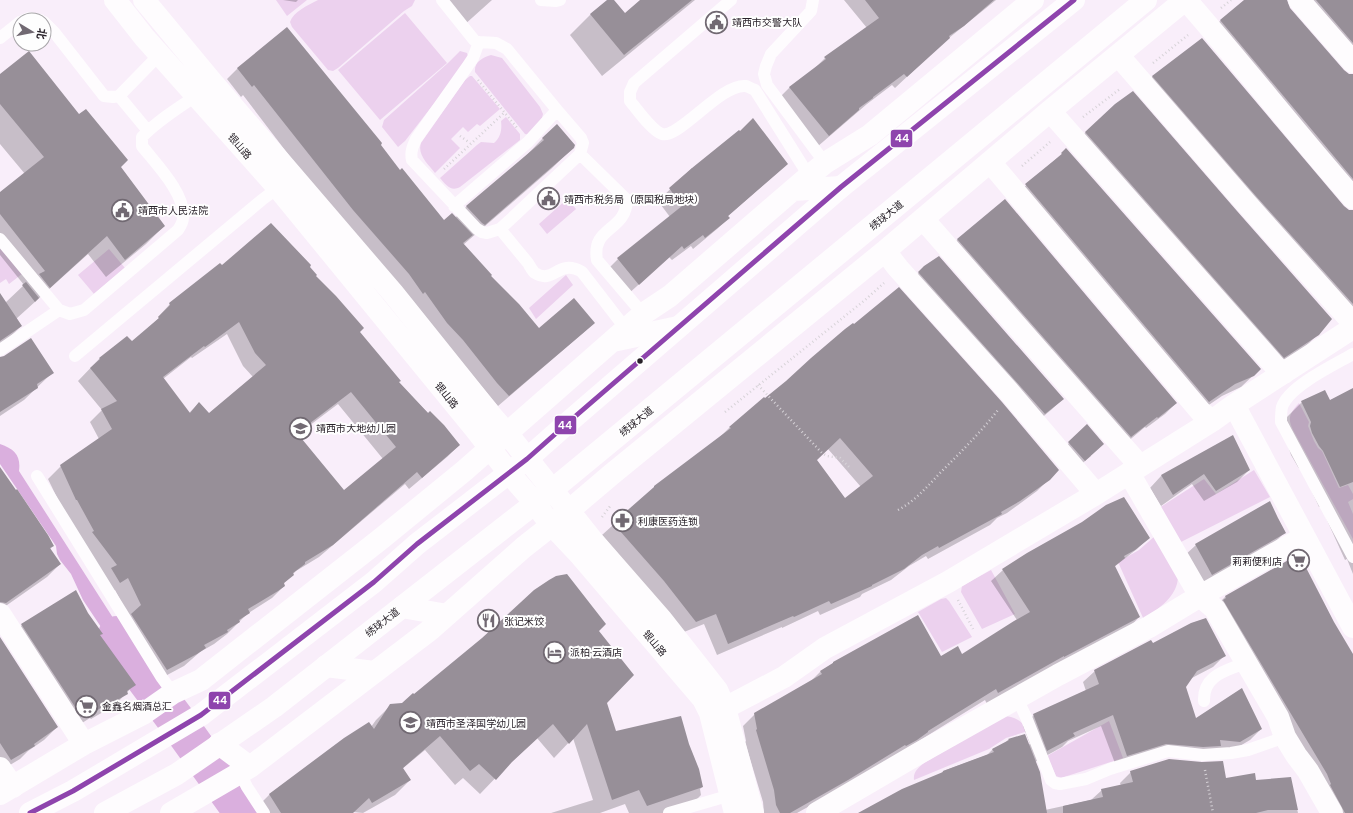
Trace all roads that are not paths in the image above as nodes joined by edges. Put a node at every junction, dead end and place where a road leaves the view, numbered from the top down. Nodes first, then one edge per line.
1 (115, 0) edge
2 (144, 0) edge
3 (442, 0) edge
4 (540, 0) edge
5 (560, 0) edge
6 (731, 0) edge
7 (812, 0) edge
8 (1033, 0) edge
9 (1074, 0) edge
10 (1146, 0) edge
11 (1185, 0) edge
12 (1299, 0) edge
13 (12, 28) edge
14 (52, 30) edge
15 (0, 38) edge
16 (479, 42) junction
17 (160, 54) junction
18 (1118, 55) junction
19 (1353, 62) edge
20 (119, 96) junction
21 (196, 96) junction
22 (1028, 97) junction
23 (1057, 105) junction
24 (557, 110) junction
25 (148, 131) junction
26 (580, 154) junction
27 (990, 162) junction
28 (818, 169) junction
29 (841, 187) junction
30 (278, 188) junction
31 (793, 190) junction
32 (1353, 198) edge
33 (454, 206) junction
34 (923, 219) junction
35 (500, 229) junction
36 (0, 239) edge
37 (852, 242) junction
38 (890, 247) junction
39 (597, 260) junction
40 (582, 272) junction
41 (59, 310) junction
42 (643, 314) junction
43 (1353, 323) edge
44 (678, 327) junction
45 (1353, 328) edge
46 (618, 335) junction
47 (0, 350) edge
48 (1353, 354) edge
49 (75, 356) dead end
50 (1284, 373) junction
51 (1234, 405) junction
52 (1212, 421) junction
53 (507, 432) junction
54 (489, 448) junction
55 (527, 459) junction
56 (1135, 469) junction
57 (509, 473) junction
58 (37, 476) dead end
59 (552, 490) junction
60 (1096, 494) junction
61 (535, 503) junction
62 (569, 510) junction
63 (552, 525) junction
64 (1304, 537) junction
65 (382, 538) junction
66 (417, 544) junction
67 (1353, 557) edge
68 (1200, 596) junction
69 (402, 607) junction
70 (0, 614) edge
71 (447, 615) junction
72 (1353, 627) edge
73 (1245, 663) junction
74 (326, 666) junction
75 (374, 672) junction
76 (173, 693) junction
77 (1017, 698) junction
78 (1204, 701) dead end
79 (725, 708) junction
80 (1285, 737) junction
81 (84, 744) junction
82 (219, 744) junction
83 (0, 768) edge
84 (242, 772) junction
85 (6, 790) edge
86 (733, 804) edge
87 (30, 813) edge
88 (105, 813) edge
89 (171, 813) edge
90 (264, 813) edge
91 (669, 813) edge
92 (753, 813) edge
93 (817, 813) edge
94 (1332, 813) edge

1 - 17 street, 银山路
2 - 53 street, 银山路
3 - 16 lane
4 - 5 lane
6 - 28 lane
7 - 28 lane
8 - 28 street
9 - 29 street
10 - 22 street, 绣球大道
11 - 18 street
11 - 32 street
12 - 19 street
13 - 15 lane
14 - 20 lane
16 - 24 lane
16 - 33 lane
17 - 20 lane
17 - 21 street, 银山路
18 - 23 street
18 - 43 street
20 - 25 lane
21 - 25 lane
21 - 30 street, 银山路
22 - 23 street
22 - 37 street, 绣球大道
23 - 27 street
23 - 50 street
24 - 26 lane
24 - 33 lane
25 - 41 lane
26 - 35 lane
26 - 39 lane
27 - 34 street
27 - 52 street
28 - 31 street
29 - 31 street
29 - 44 street
30 - 49 lane
30 - 54 street, 银山路
31 - 42 street
33 - 35 lane
34 - 38 street
34 - 56 street
35 - 40 lane
36 - 41 lane
37 - 38 street
37 - 59 street, 绣球大道
38 - 60 street
38 - 62 street
39 - 40 lane
39 - 42 lane
40 - 46 lane
41 - 47 lane
42 - 46 street
44 - 46 street
44 - 55 street
45 - 50 street
46 - 53 street
48 - 67 lane
50 - 51 street
51 - 52 street
51 - 64 street
52 - 56 street
53 - 54 street
53 - 55 street, 银山路
54 - 57 street, 银山路
54 - 65 street
55 - 57 street
55 - 59 street, 银山路
56 - 60 street
56 - 68 street
57 - 61 street, 银山路
57 - 66 street
58 - 76 lane
59 - 61 street, 绣球大道
59 - 62 street, 银山路
60 - 79 street
61 - 63 street, 银山路
61 - 69 street, 绣球大道
62 - 63 street
62 - 79 street, 银山路
63 - 71 street
63 - 86 street, 银山路
64 - 68 street
64 - 72 street
65 - 66 street
65 - 76 street
66 - 87 street
68 - 73 street
68 - 77 street
69 - 71 street
69 - 74 street, 绣球大道
70 - 81 street
71 - 75 street
73 - 78 lane
73 - 80 street
74 - 75 street
74 - 82 street, 绣球大道
75 - 84 street
76 - 81 street
77 - 80 lane
77 - 93 street
79 - 92 street, 银山路
80 - 94 street
81 - 85 street
82 - 84 street
82 - 88 street, 绣球大道
83 - 85 street
84 - 89 street
84 - 90 lane
86 - 91 lane

